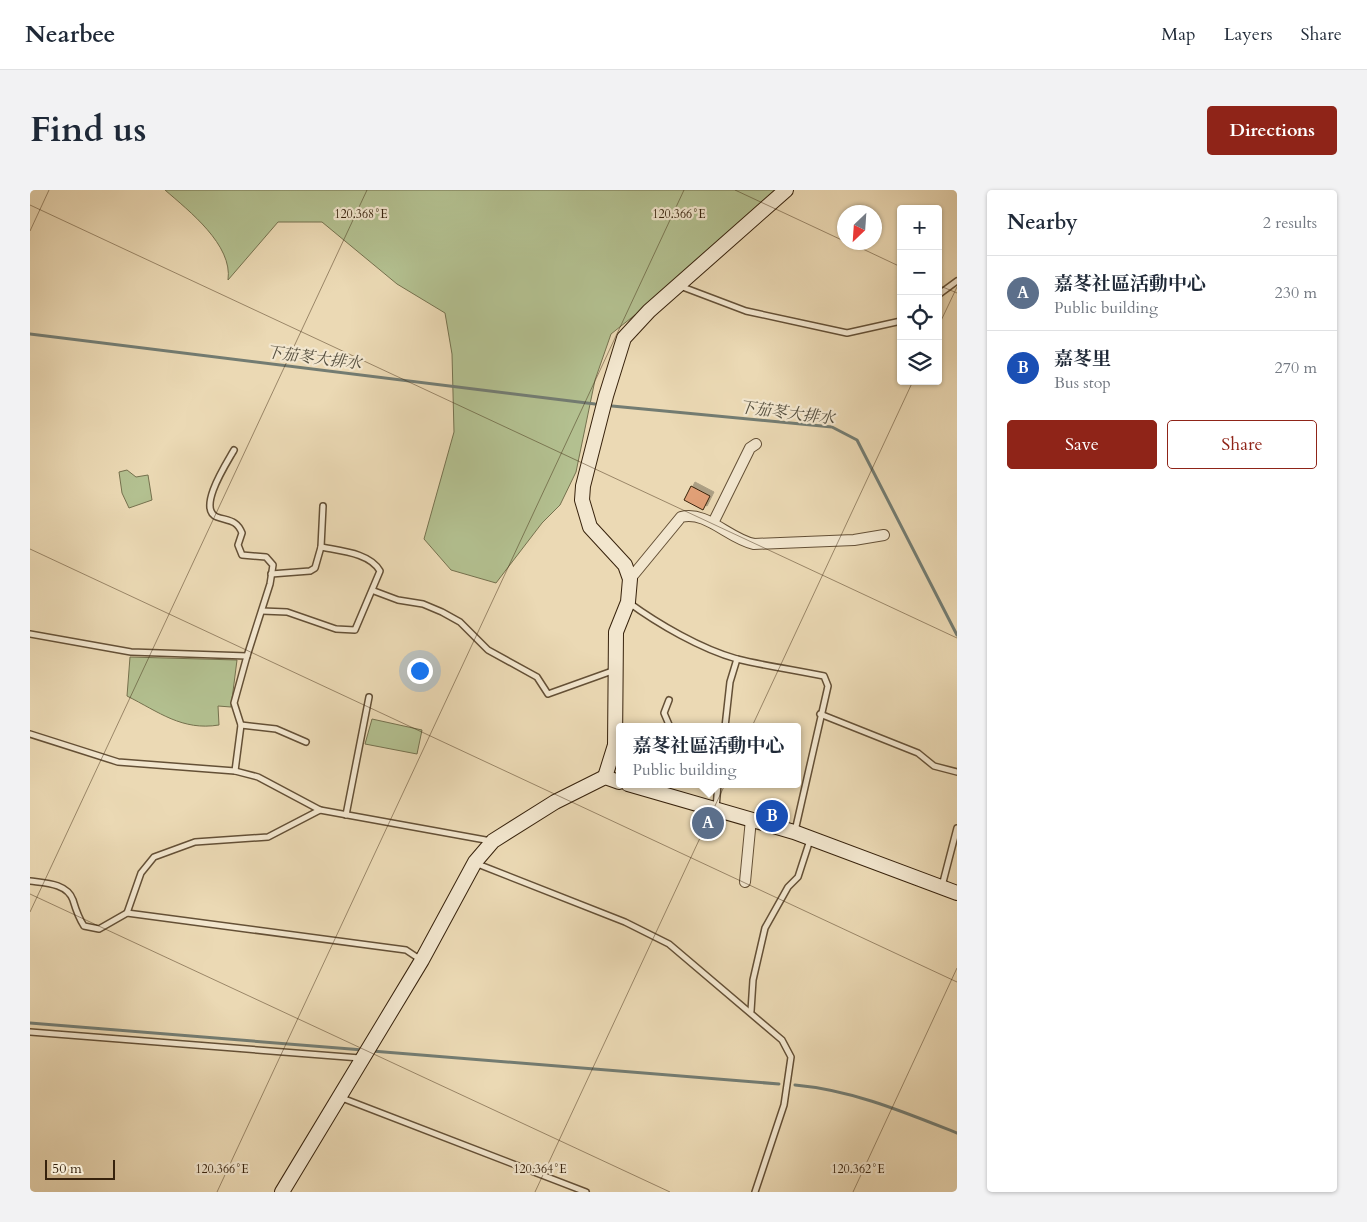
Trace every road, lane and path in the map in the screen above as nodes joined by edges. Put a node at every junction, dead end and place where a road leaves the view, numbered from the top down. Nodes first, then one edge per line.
1 (786, 190) edge
2 (957, 281) edge
3 (679, 285) junction
4 (942, 292) edge
5 (897, 323) edge
6 (756, 444) dead end
7 (234, 450) dead end
8 (323, 506) dead end
9 (713, 523) junction
10 (884, 534) dead end
11 (321, 547) junction
12 (271, 574) junction
13 (630, 579) junction
14 (374, 591) junction
15 (628, 602) junction
16 (262, 611) junction
17 (30, 634) edge
18 (246, 656) junction
19 (737, 659) junction
20 (616, 670) junction
21 (369, 697) dead end
22 (669, 700) dead end
23 (820, 714) junction
24 (668, 723) edge
25 (725, 723) edge
26 (241, 725) junction
27 (30, 734) edge
28 (306, 742) dead end
29 (235, 771) junction
30 (957, 772) edge
31 (605, 777) junction
32 (616, 781) edge
33 (646, 788) edge
34 (718, 788) edge
35 (716, 808) junction
36 (320, 810) junction
37 (346, 815) junction
38 (751, 819) junction
39 (957, 828) edge
40 (794, 832) junction
41 (810, 837) junction
42 (494, 841) junction
43 (475, 862) junction
44 (30, 881) edge
45 (745, 882) dead end
46 (942, 887) junction
47 (957, 893) edge
48 (127, 913) junction
49 (422, 960) junction
50 (750, 1011) junction
51 (30, 1032) edge
52 (363, 1059) junction
53 (340, 1097) junction
54 (282, 1192) edge
55 (586, 1192) edge
56 (755, 1192) edge

1 - 3 street
2 - 4 lane
3 - 5 lane
3 - 13 street
6 - 9 street
7 - 12 lane
8 - 11 lane
9 - 10 street
9 - 13 street
11 - 12 lane
11 - 14 lane
12 - 16 lane
13 - 15 street
14 - 16 lane
14 - 20 lane
15 - 19 lane
15 - 20 street
16 - 18 lane
17 - 18 lane
18 - 26 lane
19 - 23 lane
19 - 25 lane
20 - 31 street
21 - 37 lane
22 - 24 lane
23 - 30 lane
23 - 40 lane
26 - 28 lane
26 - 29 lane
27 - 29 lane
29 - 36 lane
31 - 32 street
31 - 42 street
33 - 35 street
34 - 35 lane
35 - 38 street
36 - 37 lane
36 - 48 lane
37 - 42 lane
38 - 40 street
38 - 45 street
39 - 46 lane
40 - 41 street
41 - 46 street
41 - 50 lane
42 - 43 street
43 - 49 street
43 - 50 lane
44 - 48 lane
46 - 47 street
48 - 49 lane
49 - 52 street
50 - 56 lane
51 - 52 lane
52 - 53 street
53 - 54 street
53 - 55 lane

